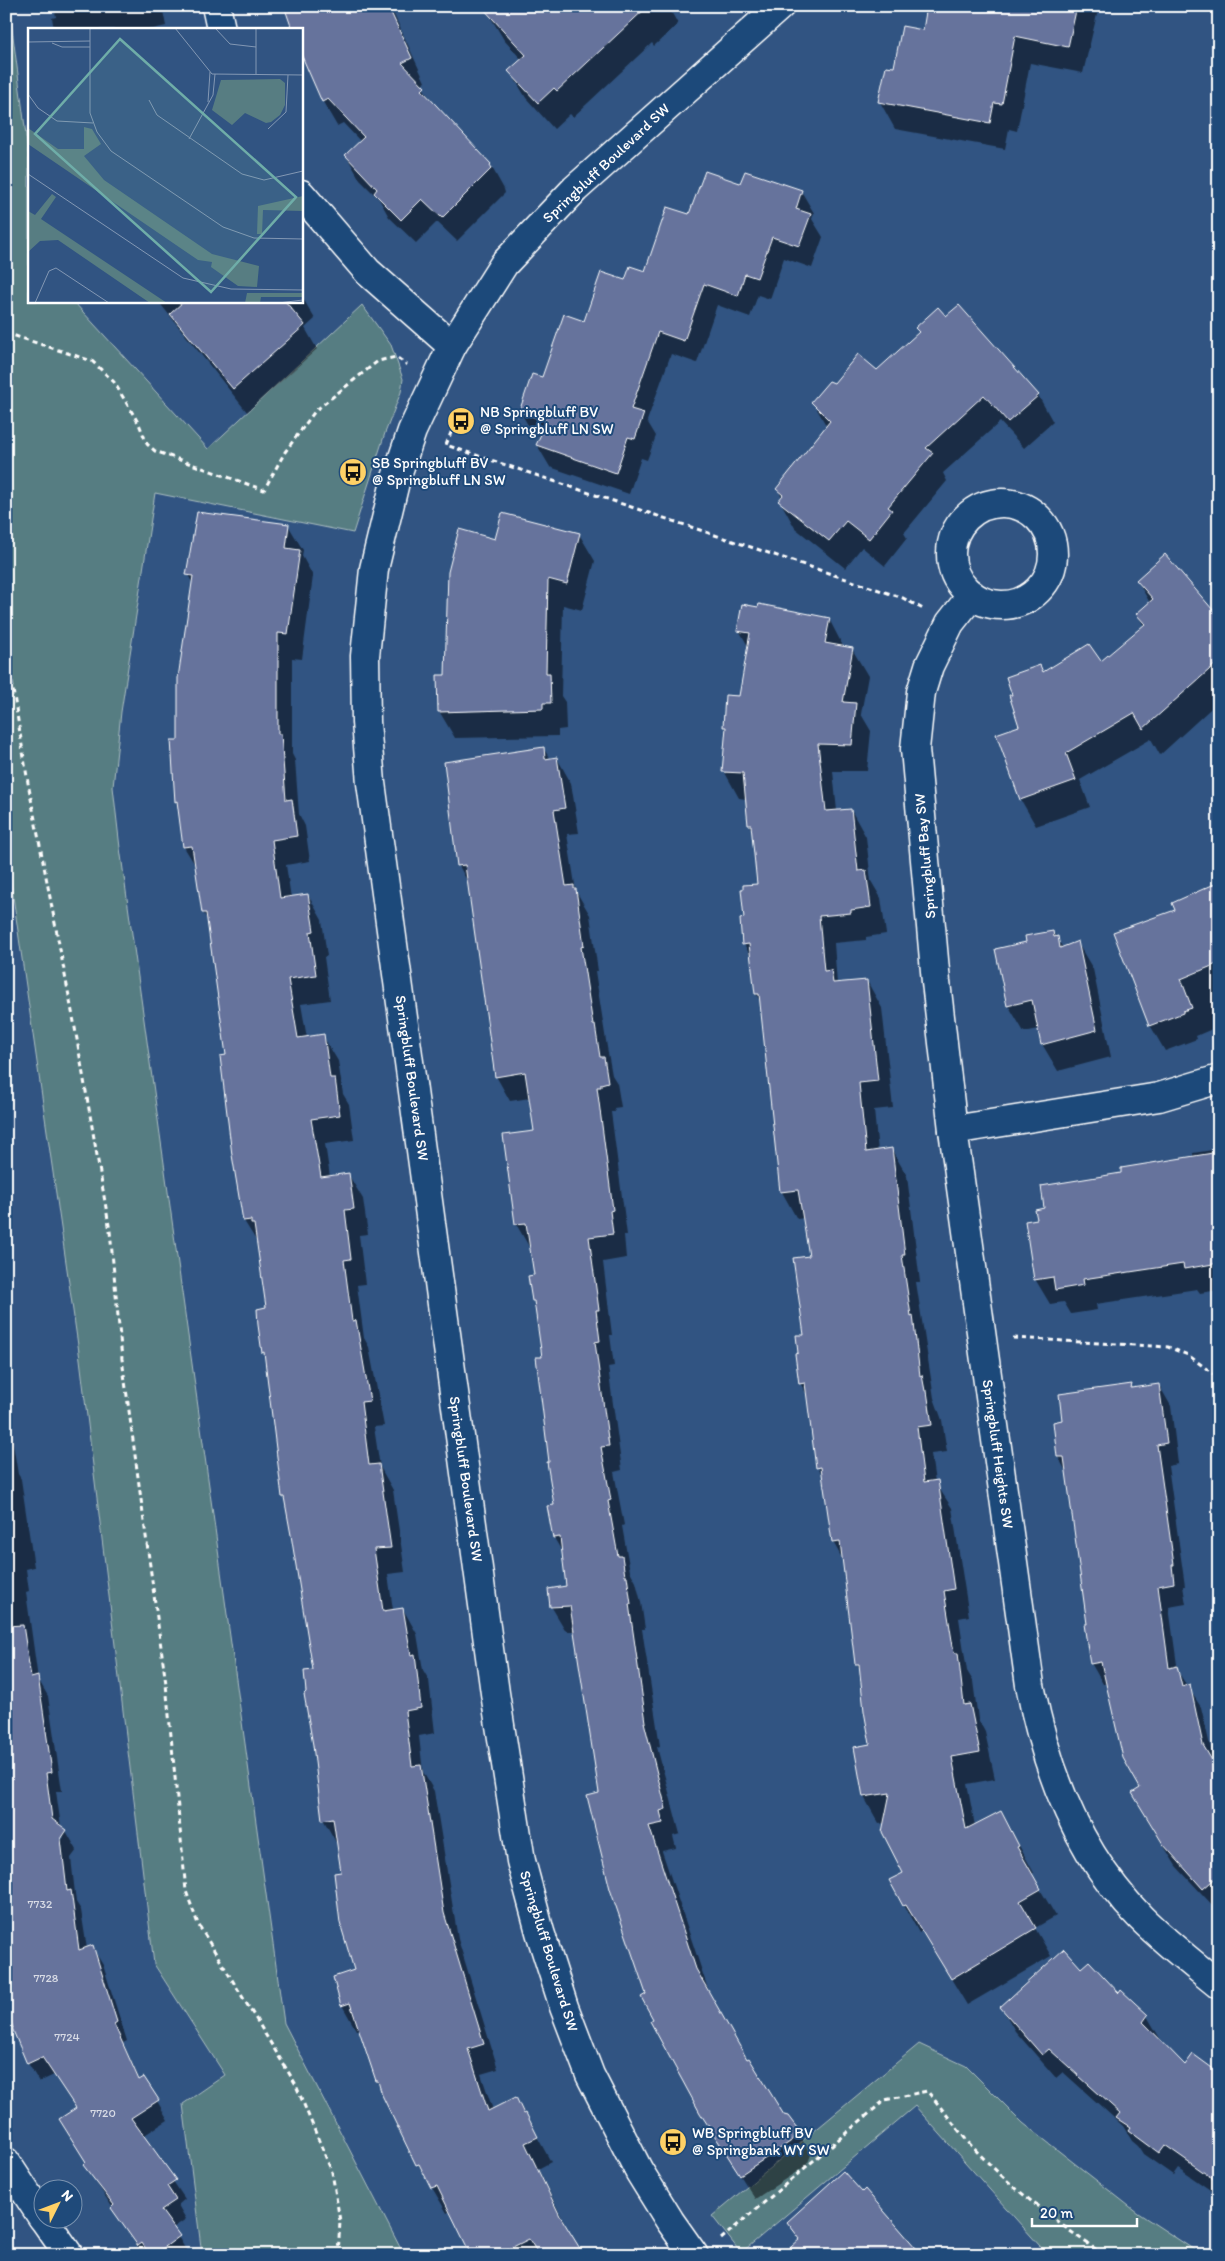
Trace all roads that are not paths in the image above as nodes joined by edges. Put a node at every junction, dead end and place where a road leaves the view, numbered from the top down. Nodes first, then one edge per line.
1 (216, 6) edge
2 (780, 6) edge
3 (221, 28) edge
4 (302, 195) edge
5 (452, 346) junction
6 (972, 595) dead end
7 (1219, 1079) edge
8 (953, 1130) junction
9 (1219, 1985) edge
10 (6, 2162) edge
11 (32, 2201) edge
12 (50, 2228) edge
13 (704, 2249) edge
14 (69, 2255) edge

1 - 3 street
2 - 5 street, Springbluff Boulevard SW
4 - 5 street
5 - 13 street, Springbluff Boulevard SW
6 - 8 street, Springbluff Bay SW
7 - 8 street
8 - 9 street, Springbluff Heights SW
10 - 11 street
12 - 14 street

